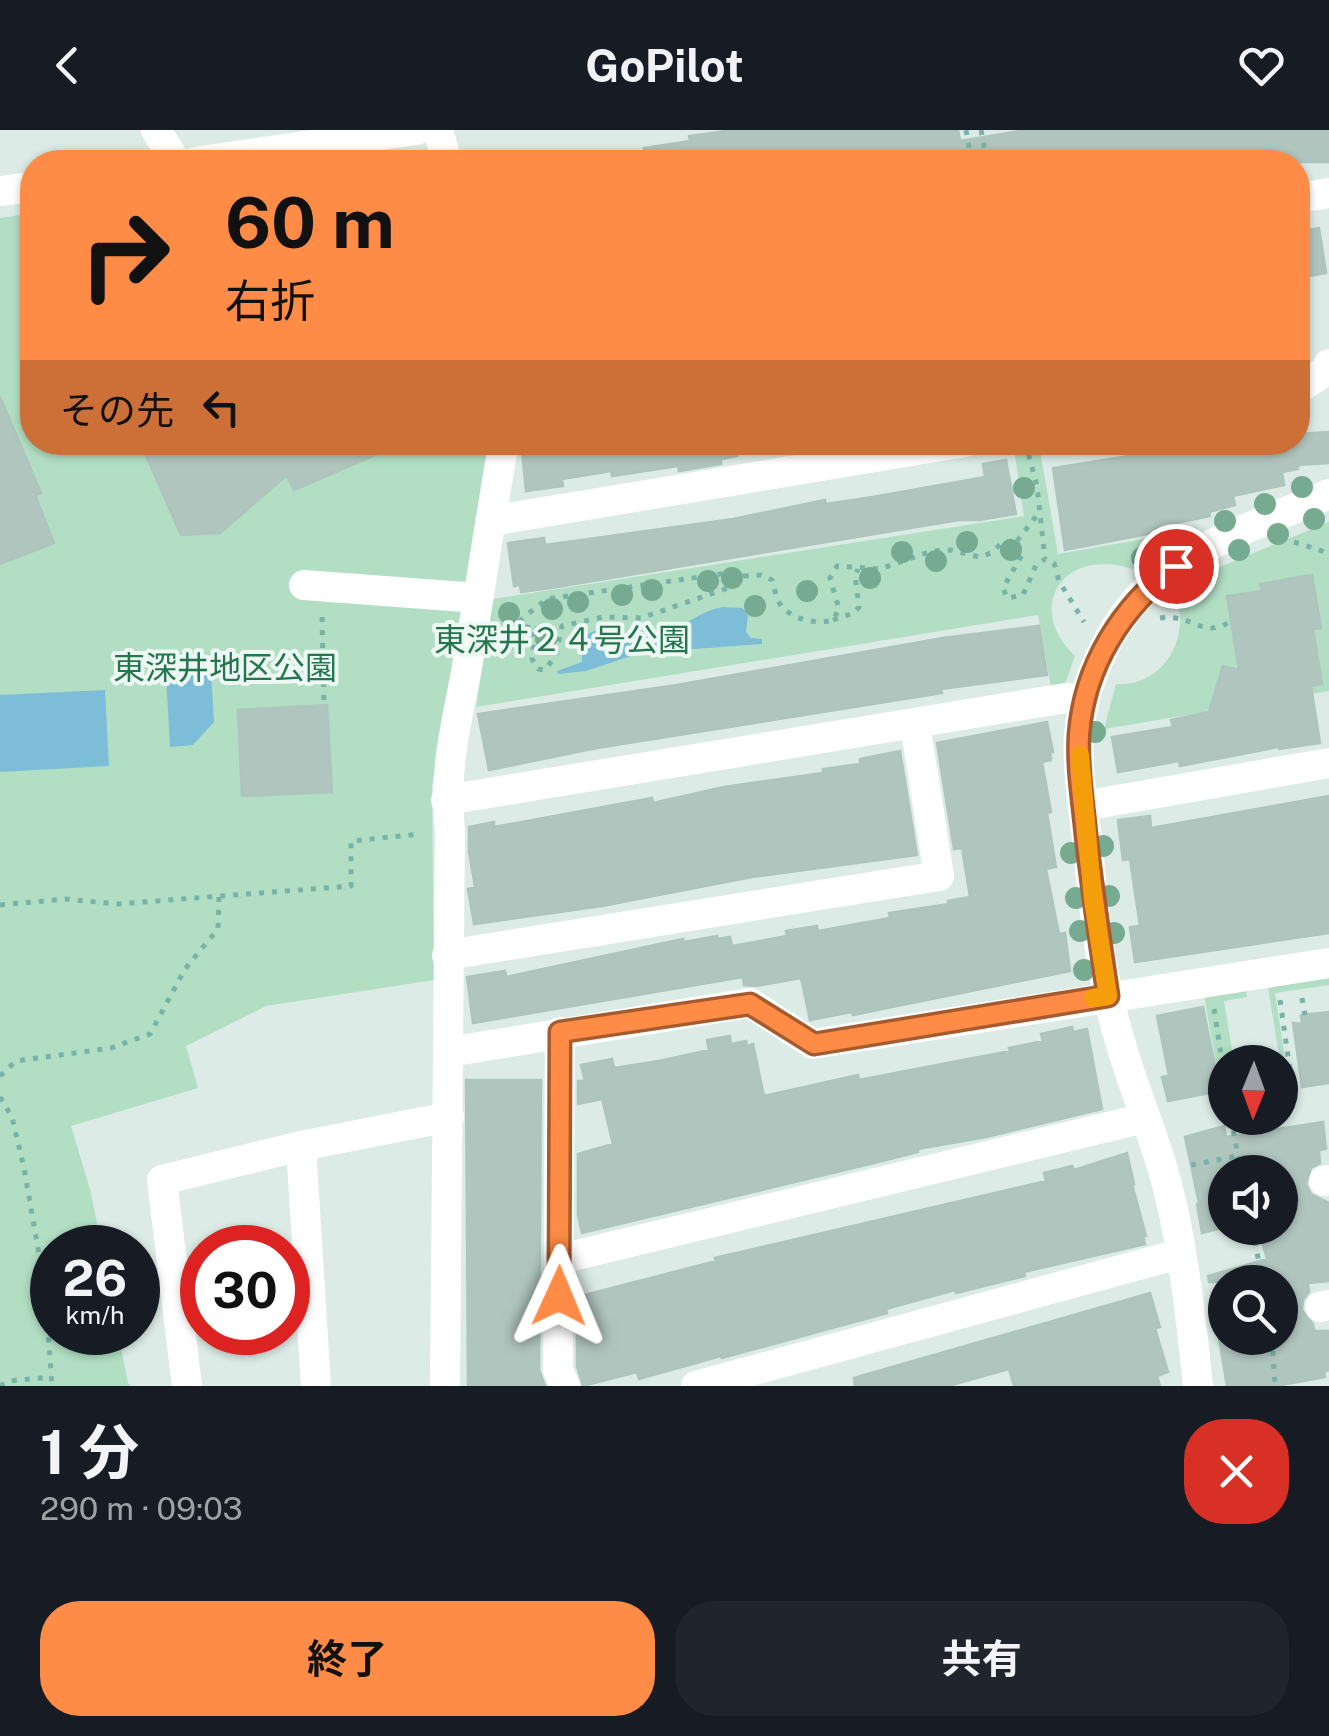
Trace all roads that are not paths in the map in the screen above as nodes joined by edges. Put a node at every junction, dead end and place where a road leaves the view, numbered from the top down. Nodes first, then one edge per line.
1 (416, 130) edge
2 (277, 150) edge
3 (1329, 364) edge
4 (1310, 381) edge
5 (502, 455) edge
6 (887, 455) edge
7 (1329, 494) edge
8 (490, 521) junction
9 (313, 595) road end
10 (478, 598) junction
11 (1086, 700) junction
12 (915, 724) junction
13 (1329, 763) edge
14 (446, 800) junction
15 (1083, 806) junction
16 (448, 955) junction
17 (1329, 963) edge
18 (1108, 996) junction
19 (560, 1032) junction
20 (448, 1052) junction
21 (449, 1116) junction
22 (1145, 1118) junction
23 (301, 1146) junction
24 (1179, 1254) junction
25 (560, 1259) junction
26 (187, 1386) edge
27 (316, 1386) edge
28 (445, 1386) edge
29 (565, 1386) edge
30 (696, 1386) edge
31 (1198, 1386) edge

1 - 2 street
3 - 4 street
5 - 8 street
6 - 8 street
7 - 11 street
8 - 10 street
9 - 10 street
10 - 14 street
11 - 12 street
11 - 15 street
12 - 14 street
12 - 16 street
13 - 15 street
14 - 16 street
15 - 18 street
16 - 20 street
17 - 18 street
18 - 19 street
18 - 22 street
19 - 20 street
19 - 25 street
20 - 21 street
21 - 23 street
21 - 28 street
22 - 24 street
22 - 25 street
23 - 26 street
23 - 27 street
24 - 30 street
24 - 31 street
25 - 29 street

